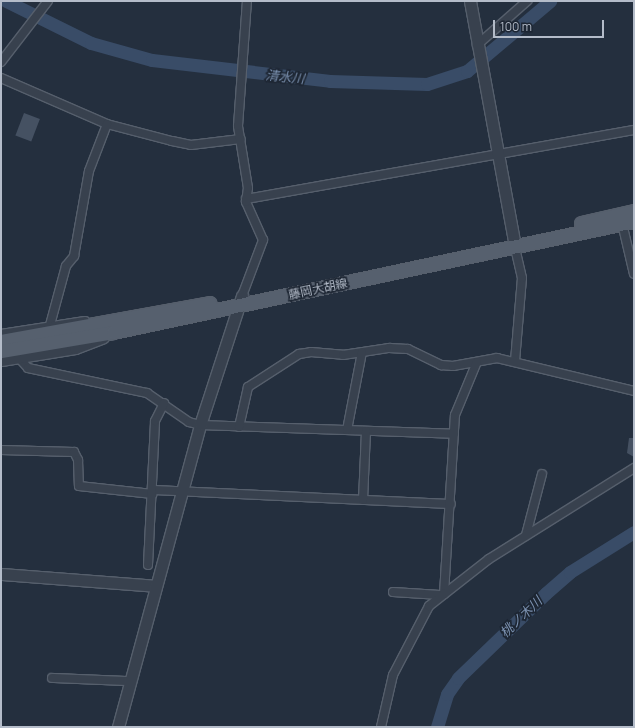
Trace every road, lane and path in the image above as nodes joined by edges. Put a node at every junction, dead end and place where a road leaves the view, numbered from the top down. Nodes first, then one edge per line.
1 (48, 1) edge
2 (248, 1) edge
3 (470, 1) edge
4 (527, 1) edge
5 (477, 45) junction
6 (1, 62) edge
7 (1, 78) edge
8 (107, 124) junction
9 (634, 130) edge
10 (241, 139) junction
11 (497, 153) junction
12 (246, 199) junction
13 (634, 211) edge
14 (628, 222) edge
15 (514, 242) junction
16 (634, 274) edge
17 (239, 301) junction
18 (52, 325) junction
19 (95, 325) junction
20 (113, 332) junction
21 (1, 334) edge
22 (1, 341) edge
23 (1, 351) edge
24 (362, 352) junction
25 (19, 358) junction
26 (1, 360) edge
27 (515, 361) junction
28 (477, 362) junction
29 (634, 391) edge
30 (164, 403) junction
31 (200, 425) junction
32 (240, 427) junction
33 (347, 430) junction
34 (366, 431) junction
35 (454, 434) junction
36 (1, 450) edge
37 (634, 468) edge
38 (542, 474) dead end
39 (183, 490) junction
40 (153, 492) junction
41 (363, 500) junction
42 (451, 504) junction
43 (526, 536) junction
44 (148, 565) dead end
45 (1, 574) edge
46 (156, 586) junction
47 (393, 592) dead end
48 (442, 594) junction
49 (52, 678) dead end
50 (128, 681) junction
51 (118, 727) edge
52 (381, 727) edge

1 - 6 street
2 - 10 street
3 - 5 street
4 - 5 street
5 - 11 street
7 - 8 street
8 - 10 street
8 - 18 street
9 - 11 street
10 - 12 street
11 - 12 street
11 - 15 street
12 - 17 street
13 - 15 main road, 藤岡大胡線
14 - 15 main road, 藤岡大胡線
14 - 16 street
15 - 17 main road, 藤岡大胡線
15 - 27 street
17 - 19 main road, 藤岡大胡線
17 - 20 main road, 藤岡大胡線
17 - 31 street
18 - 19 street
18 - 21 street
19 - 22 main road, 藤岡大胡線
20 - 23 main road, 藤岡大胡線
20 - 25 street
24 - 28 street
24 - 32 street
24 - 33 street
25 - 26 street
25 - 30 street
27 - 28 street
27 - 29 street
28 - 35 street
30 - 31 street
30 - 40 street
31 - 32 street
31 - 39 street
32 - 33 street
33 - 34 street
34 - 35 street
34 - 41 street
35 - 42 street
36 - 40 street
37 - 43 street
38 - 43 street
39 - 40 street
39 - 41 street
39 - 46 street
40 - 44 street
41 - 42 street
42 - 48 street
43 - 48 street
45 - 46 street
46 - 50 street
47 - 48 street
48 - 52 street
49 - 50 street
50 - 51 street

